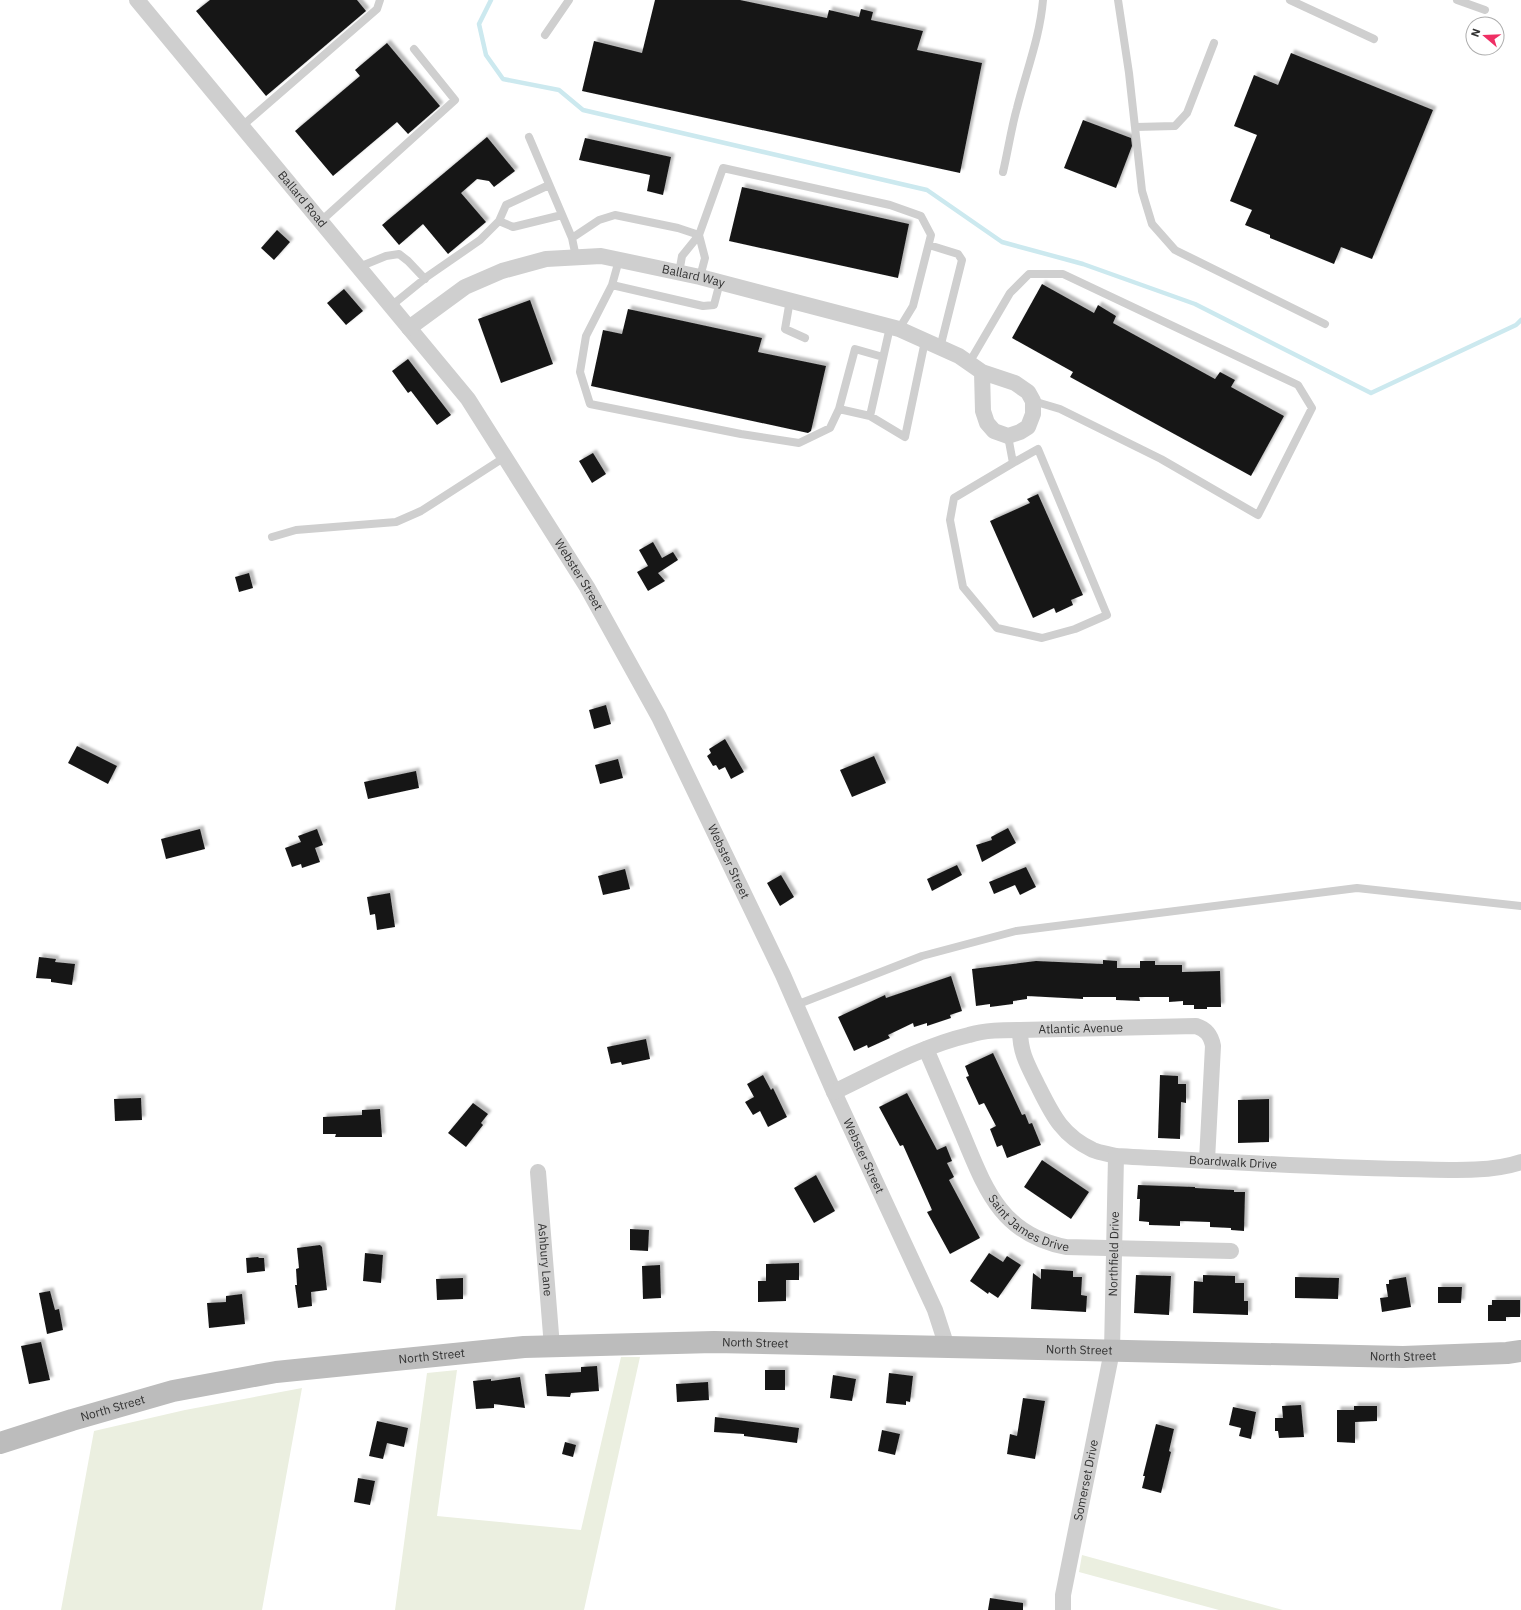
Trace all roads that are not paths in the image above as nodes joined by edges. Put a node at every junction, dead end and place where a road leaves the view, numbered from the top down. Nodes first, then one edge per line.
1 (137, 0) edge
2 (380, 0) edge
3 (569, 0) edge
4 (1043, 0) edge
5 (1118, 0) edge
6 (1290, 0) edge
7 (1457, 0) edge
8 (1485, 10) dead end
9 (545, 35) dead end
10 (1374, 39) dead end
11 (1214, 43) dead end
12 (414, 49) dead end
13 (242, 126) junction
14 (1136, 127) junction
15 (529, 138) dead end
16 (1003, 172) dead end
17 (549, 185) junction
18 (562, 215) junction
19 (321, 221) junction
20 (499, 221) junction
21 (699, 235) junction
22 (572, 238) junction
23 (929, 245) junction
24 (576, 257) junction
25 (619, 260) junction
26 (359, 267) junction
27 (679, 273) junction
28 (700, 277) junction
29 (425, 279) junction
30 (720, 282) junction
31 (612, 285) junction
32 (790, 300) junction
33 (391, 306) junction
34 (1325, 324) dead end
35 (409, 328) junction
36 (894, 328) junction
37 (805, 338) dead end
38 (925, 341) junction
39 (940, 348) junction
40 (883, 357) junction
41 (969, 363) junction
42 (982, 372) junction
43 (468, 399) joint
44 (1033, 401) junction
45 (839, 409) junction
46 (870, 416) junction
47 (1008, 436) junction
48 (505, 457) junction
49 (1013, 463) junction
50 (272, 537) dead end
51 (1521, 906) edge
52 (796, 1005) junction
53 (1020, 1030) junction
54 (926, 1049) junction
55 (834, 1092) junction
56 (1116, 1156) junction
57 (1207, 1160) junction
58 (1521, 1162) edge
59 (538, 1172) dead end
60 (1114, 1248) junction
61 (1231, 1251) dead end
62 (552, 1347) junction
63 (947, 1347) junction
64 (1112, 1351) junction
65 (1521, 1351) edge
66 (0, 1443) edge
67 (1063, 1610) edge

1 - 13 street, Ballard Road
2 - 13 lane
3 - 9 lane
4 - 16 lane
5 - 14 lane
6 - 10 lane
7 - 8 lane
11 - 14 lane
12 - 19 lane
13 - 19 street, Ballard Road
14 - 34 lane
15 - 17 lane
17 - 18 lane
17 - 20 lane
18 - 20 lane
18 - 22 lane
19 - 26 street, Ballard Road
20 - 29 lane
21 - 22 lane
21 - 23 lane
21 - 27 lane
21 - 28 lane
22 - 24 lane
23 - 36 lane
23 - 39 lane
24 - 25 street, Ballard Way
24 - 35 street, Ballard Way
25 - 27 street, Ballard Way
25 - 31 lane
26 - 29 lane
26 - 33 street, Ballard Road
27 - 28 street, Ballard Way
28 - 30 street, Ballard Way
29 - 33 lane
30 - 31 lane
30 - 32 street, Ballard Way
31 - 45 lane
32 - 36 street, Ballard Way
32 - 37 lane
33 - 35 street, Ballard Road
35 - 43 street, Ballard Road
36 - 38 street, Ballard Way
36 - 40 lane
38 - 39 street, Ballard Way
38 - 46 lane
39 - 41 street, Ballard Way
40 - 45 lane
40 - 46 lane
41 - 42 street, Ballard Way
41 - 44 lane
42 - 44 street, Ballard Way
42 - 47 street
43 - 48 street, Webster Street
44 - 47 street
45 - 46 lane
47 - 49 lane
48 - 50 lane
48 - 52 street, Webster Street
49 - 49 lane
51 - 52 lane
52 - 55 street, Webster Street
53 - 54 street, Atlantic Avenue
53 - 56 street, Boardwalk Drive
53 - 57 street, Atlantic Avenue
54 - 55 street, Atlantic Avenue
54 - 60 street, Saint James Drive
55 - 63 street, Webster Street
56 - 57 street, Boardwalk Drive
56 - 60 street, Northfield Drive
57 - 58 street, Boardwalk Drive
59 - 62 street, Ashbury Lane
60 - 61 street, Saint James Drive
60 - 64 street, Northfield Drive
62 - 63 main road, North Street
62 - 66 main road, North Street
63 - 64 main road, North Street
64 - 65 main road, North Street
64 - 67 street, Somerset Drive

